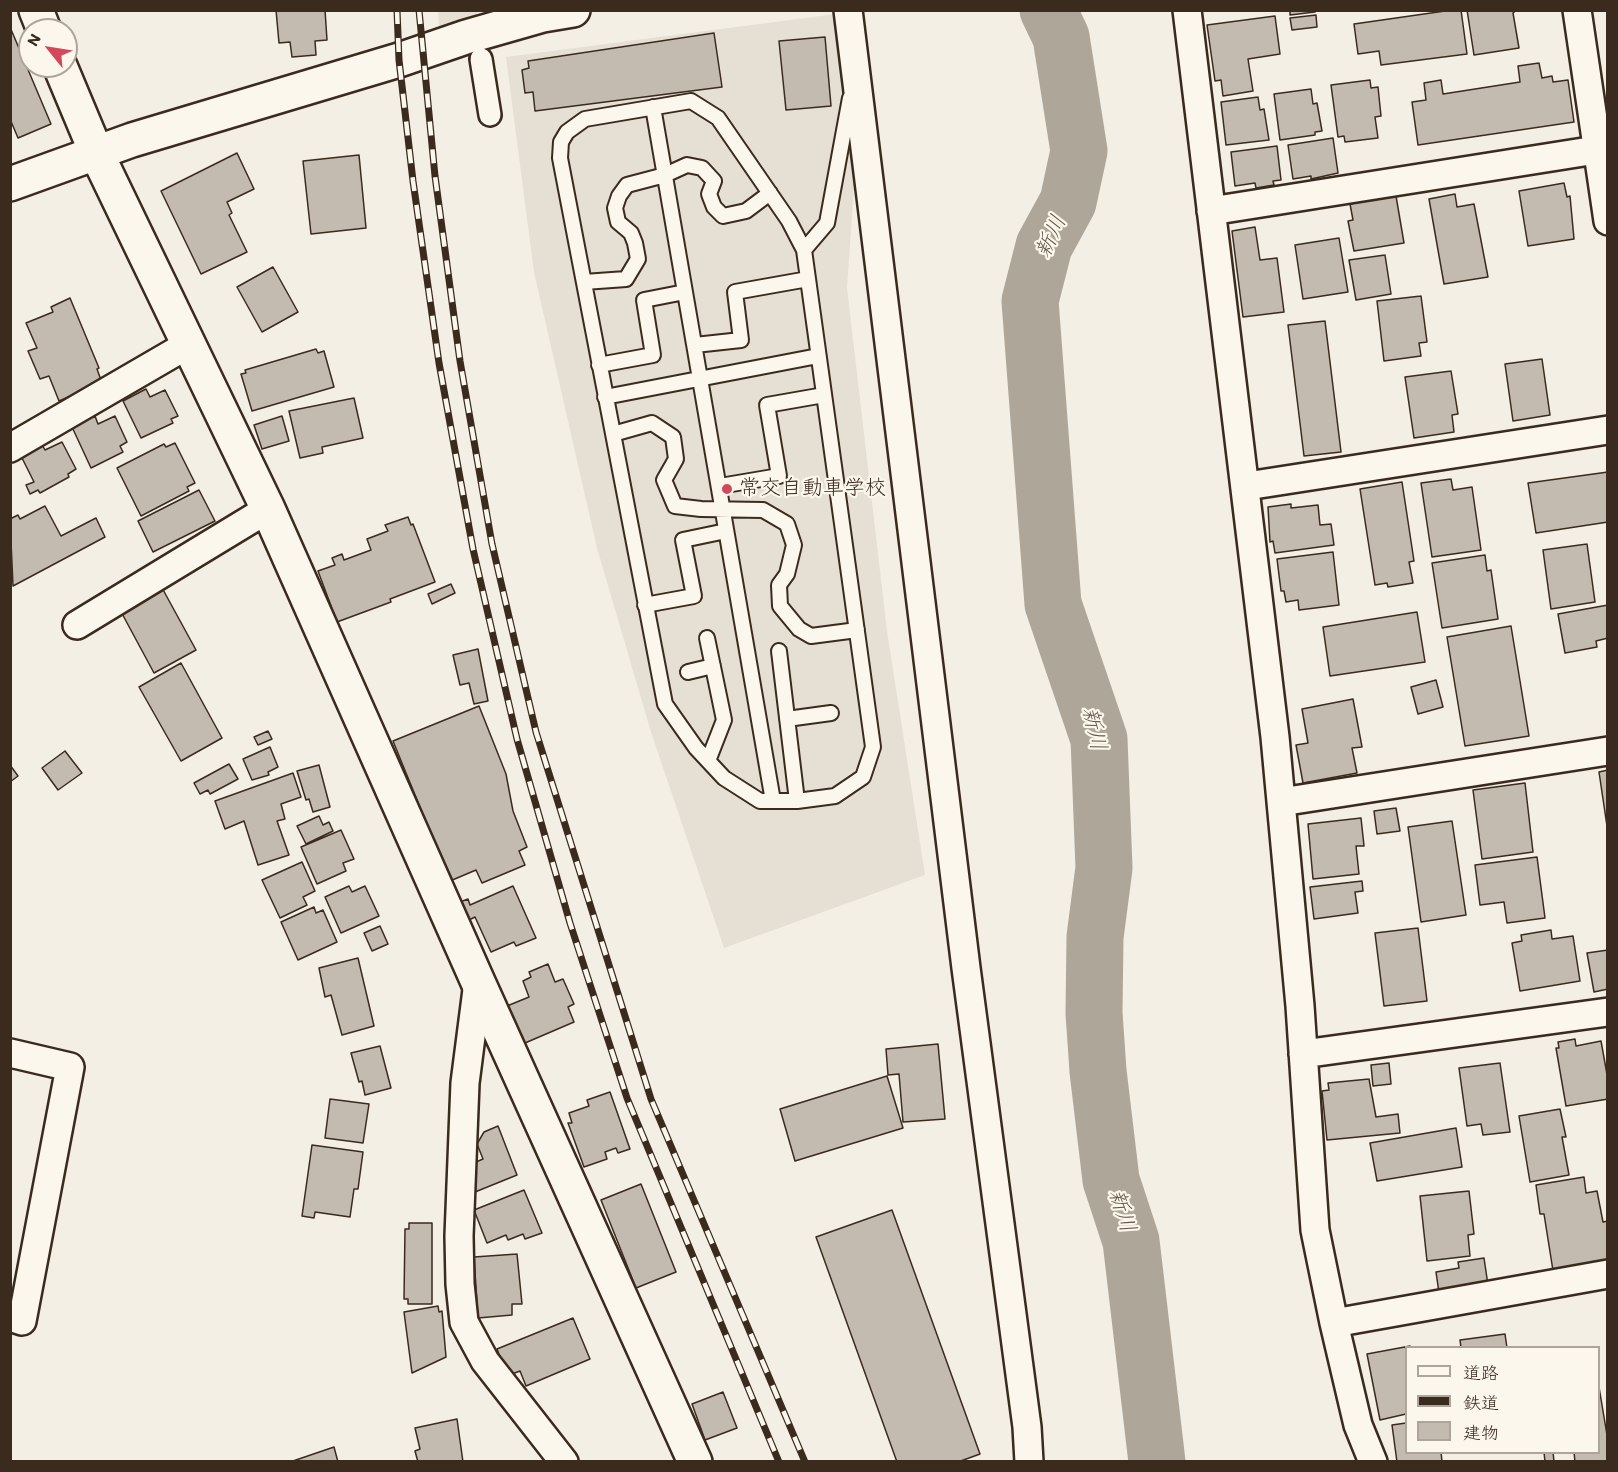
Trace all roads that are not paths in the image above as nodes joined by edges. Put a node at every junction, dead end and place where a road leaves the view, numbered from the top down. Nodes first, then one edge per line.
1 (573, 10) edge
2 (848, 10) edge
3 (1187, 10) edge
4 (1577, 10) edge
5 (481, 59) dead end
6 (855, 72) junction
7 (65, 78) edge
8 (653, 107) junction
9 (490, 115) dead end
10 (1596, 150) junction
11 (96, 152) junction
12 (665, 175) junction
13 (10, 184) edge
14 (770, 193) junction
15 (1211, 211) junction
16 (1608, 221) edge
17 (804, 250) junction
18 (808, 279) junction
19 (584, 282) junction
20 (685, 292) junction
21 (189, 344) junction
22 (695, 345) junction
23 (818, 356) junction
24 (599, 365) junction
25 (701, 379) junction
26 (824, 394) junction
27 (605, 397) junction
28 (1608, 430) edge
29 (613, 434) junction
30 (10, 448) edge
31 (720, 486) junction
32 (1247, 486) junction
33 (268, 509) junction
34 (724, 510) junction
35 (726, 531) junction
36 (645, 605) junction
37 (77, 625) dead end
38 (857, 630) junction
39 (707, 638) dead end
40 (778, 651) dead end
41 (713, 666) junction
42 (688, 672) dead end
43 (831, 714) dead end
44 (787, 719) junction
45 (1608, 751) edge
46 (708, 761) junction
47 (773, 801) junction
48 (797, 801) junction
49 (1281, 801) junction
50 (478, 982) junction
51 (1608, 1012) edge
52 (10, 1053) edge
53 (1303, 1054) junction
54 (1608, 1274) edge
55 (10, 1317) edge
56 (1334, 1323) junction
57 (564, 1461) edge
58 (695, 1461) edge
59 (1029, 1461) edge
60 (1373, 1461) edge

1 - 11 street
2 - 6 street
3 - 15 street
4 - 10 street
5 - 9 street
6 - 17 lane
6 - 59 street
7 - 11 street
8 - 12 lane
8 - 14 lane
8 - 19 lane
10 - 15 street
10 - 16 street
11 - 13 street
11 - 21 street
12 - 14 lane
12 - 19 lane
12 - 20 lane
14 - 17 lane
15 - 32 street
17 - 18 lane
18 - 22 lane
18 - 23 lane
19 - 24 lane
20 - 22 lane
20 - 24 lane
21 - 30 street
21 - 33 street
22 - 25 lane
23 - 25 lane
23 - 26 lane
24 - 27 lane
25 - 27 lane
25 - 31 lane
26 - 31 lane
26 - 38 lane
27 - 29 lane
28 - 32 street
29 - 34 lane
29 - 36 lane
31 - 34 lane
32 - 49 street
33 - 37 street
33 - 50 street
34 - 35 lane
34 - 38 lane
35 - 36 lane
35 - 47 lane
36 - 46 lane
38 - 48 lane
39 - 41 lane
40 - 44 lane
41 - 42 lane
41 - 46 lane
43 - 44 lane
44 - 48 lane
45 - 49 street
46 - 47 lane
47 - 48 lane
49 - 53 street
50 - 57 street
50 - 58 street
51 - 53 street
52 - 55 street
53 - 56 street
54 - 56 street
56 - 60 street

